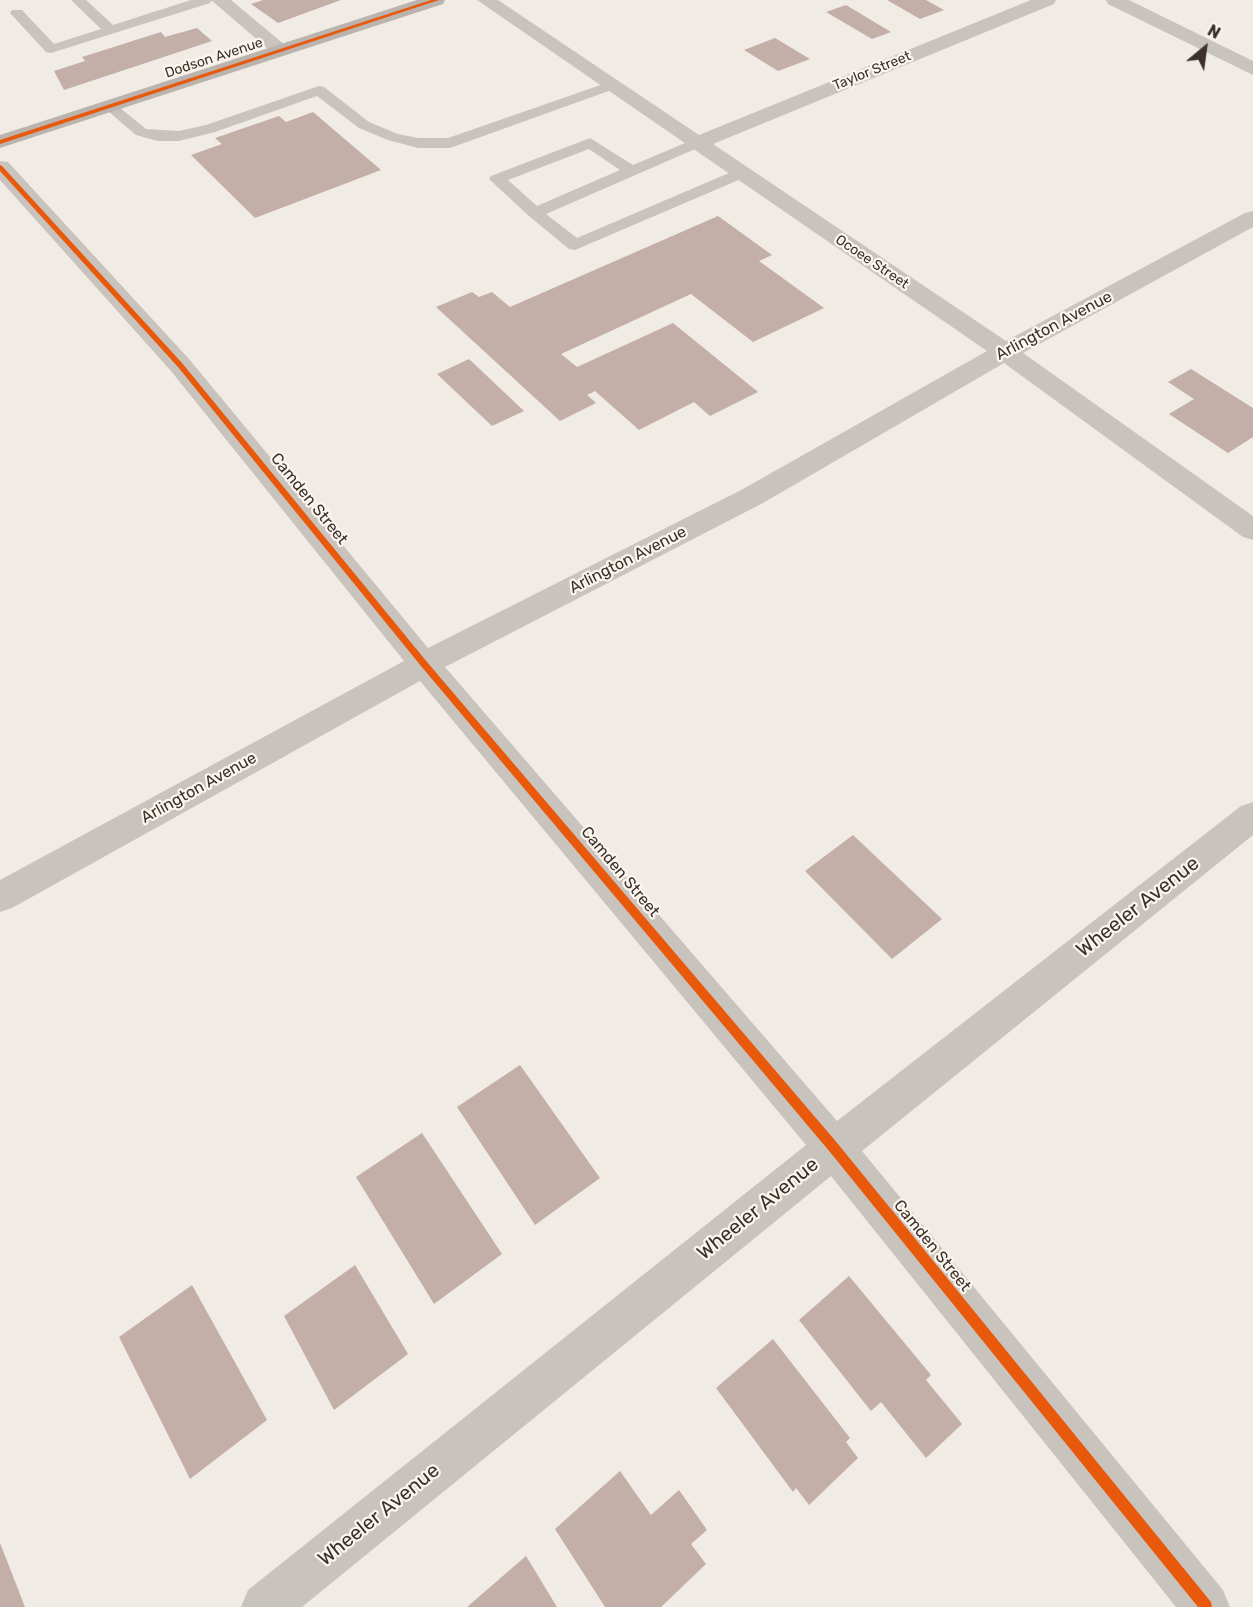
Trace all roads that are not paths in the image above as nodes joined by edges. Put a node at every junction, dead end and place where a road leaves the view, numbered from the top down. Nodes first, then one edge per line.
1 (78, 0) edge
2 (205, 0) edge
3 (220, 0) edge
4 (436, 0) edge
5 (486, 0) edge
6 (1047, 0) edge
7 (1115, 0) edge
8 (17, 13) dead end
9 (111, 30) junction
10 (281, 50) junction
11 (1253, 69) edge
12 (612, 85) junction
13 (109, 106) junction
14 (0, 142) edge
15 (697, 143) junction
16 (0, 167) edge
17 (632, 171) junction
18 (742, 173) junction
19 (535, 213) junction
20 (1253, 218) edge
21 (1005, 352) junction
22 (1253, 530) edge
23 (424, 664) junction
24 (1253, 816) edge
25 (0, 897) edge
26 (834, 1148) junction
27 (265, 1607) edge
28 (1206, 1607) edge

1 - 9 lane
2 - 9 lane
3 - 10 street
4 - 10 main road, Dodson Avenue
5 - 12 street, Ocoee Street
6 - 15 street, Taylor Street
7 - 11 street
8 - 9 lane
10 - 13 main road, Dodson Avenue
12 - 13 lane
12 - 15 street, Ocoee Street
13 - 14 main road, Dodson Avenue
15 - 17 lane
15 - 18 street, Ocoee Street
16 - 23 street, Camden Street
17 - 19 lane
17 - 19 lane
18 - 19 lane
18 - 21 street, Ocoee Street
20 - 21 street, Arlington Avenue
21 - 22 street, Ocoee Street
21 - 23 street, Arlington Avenue
23 - 25 street, Arlington Avenue
23 - 26 street, Camden Street
24 - 26 street, Wheeler Avenue
26 - 27 street, Wheeler Avenue
26 - 28 street, Camden Street

